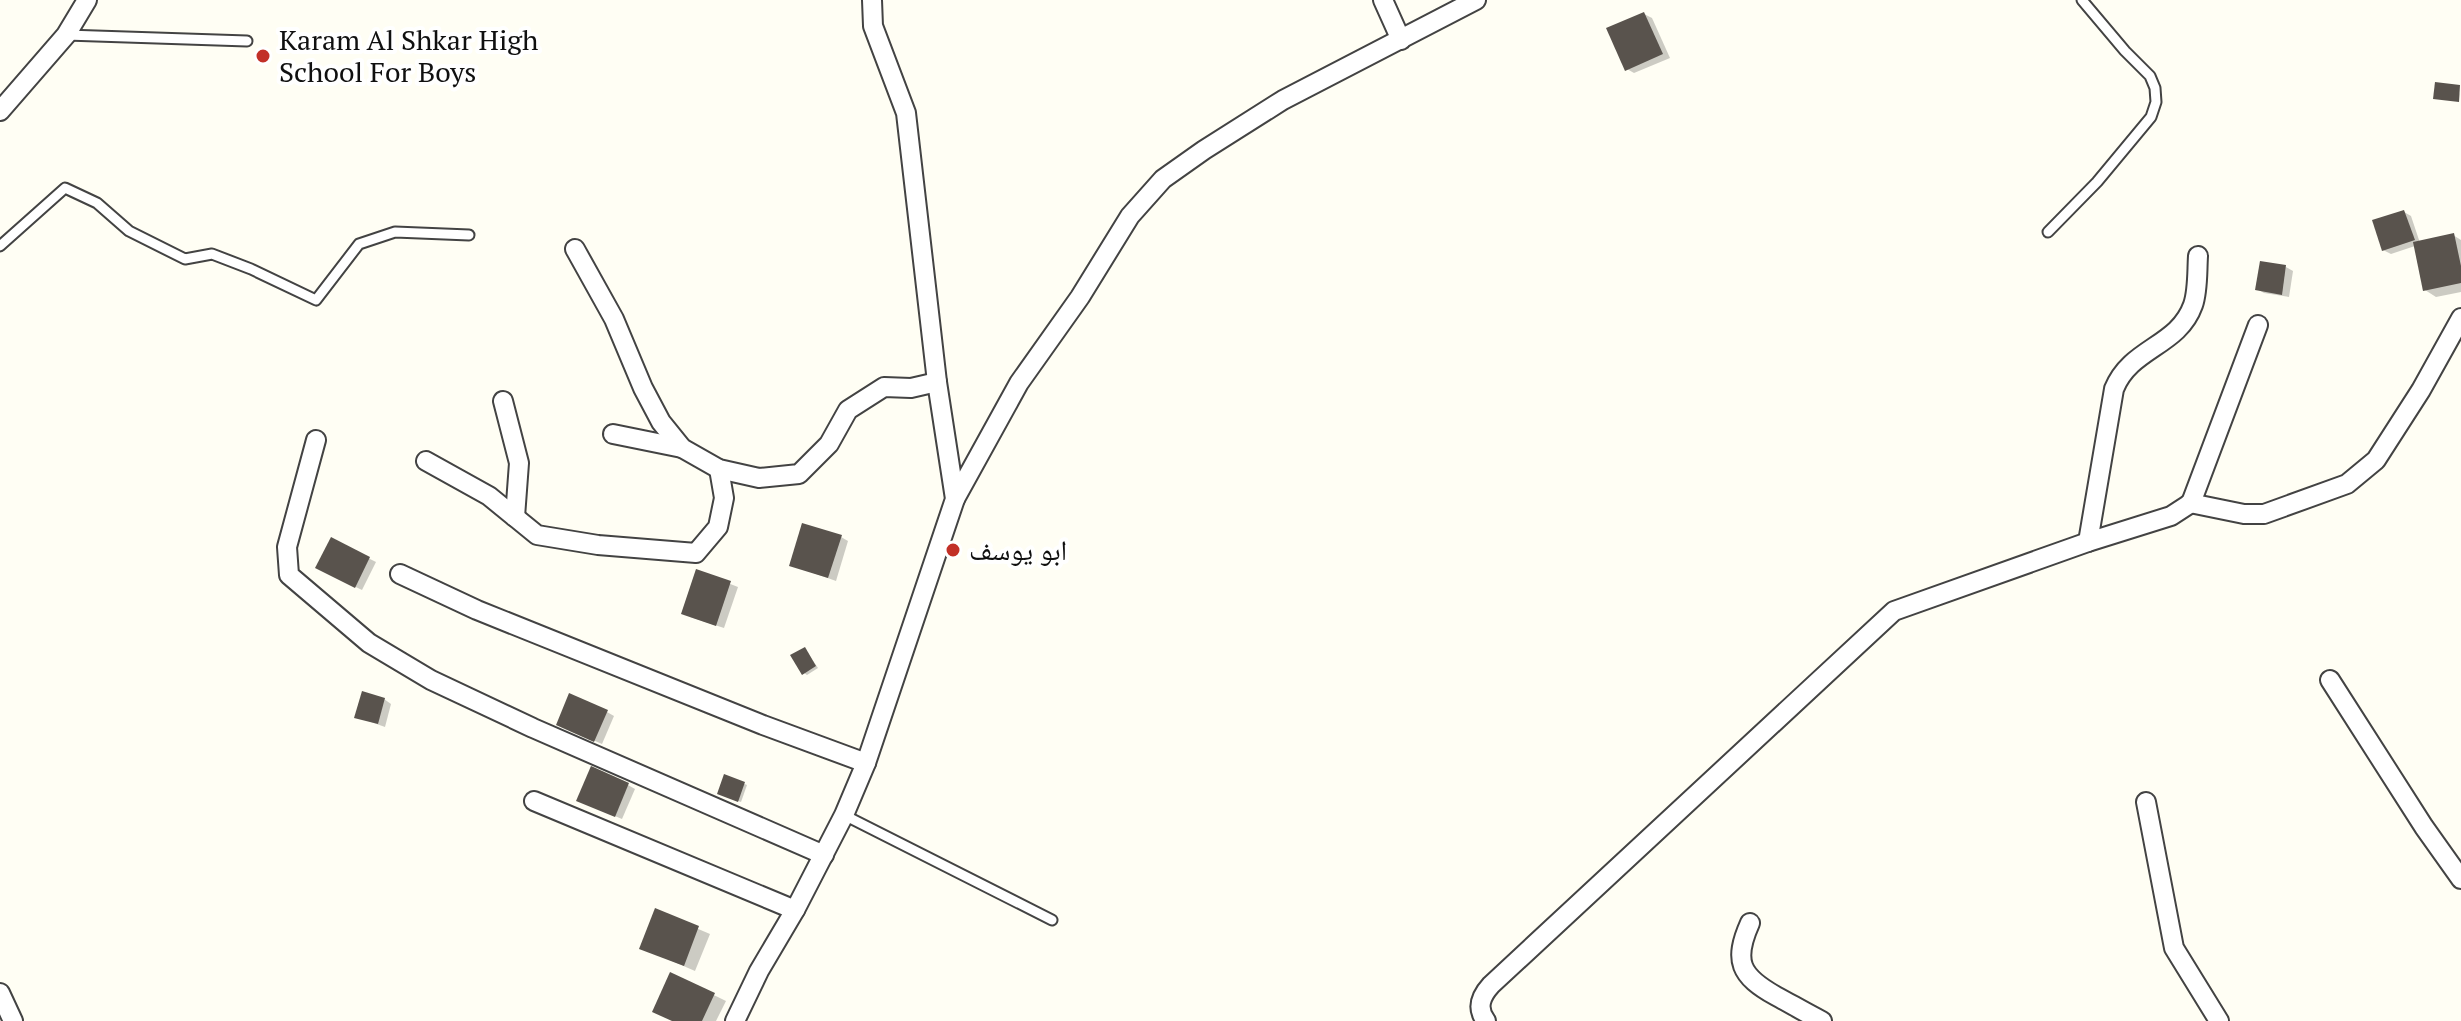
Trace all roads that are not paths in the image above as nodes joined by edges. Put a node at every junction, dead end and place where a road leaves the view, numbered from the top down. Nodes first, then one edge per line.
1 (87, 0) edge
2 (872, 0) edge
3 (1383, 0) edge
4 (1476, 0) edge
5 (2082, 0) edge
6 (1456, 5) edge
7 (66, 35) junction
8 (1401, 40) junction
9 (247, 41) dead end
10 (0, 111) edge
11 (2048, 232) dead end
12 (469, 235) dead end
13 (0, 246) edge
14 (575, 249) dead end
15 (2198, 256) dead end
16 (2461, 318) edge
17 (2258, 325) dead end
18 (937, 382) junction
19 (503, 401) dead end
20 (613, 434) dead end
21 (316, 440) dead end
22 (682, 448) junction
23 (426, 461) dead end
24 (719, 469) junction
25 (955, 499) junction
26 (2190, 503) junction
27 (515, 517) junction
28 (2088, 542) junction
29 (400, 574) dead end
30 (2330, 680) dead end
31 (866, 763) junction
32 (534, 801) dead end
33 (2146, 802) dead end
34 (844, 815) junction
35 (824, 855) junction
36 (2461, 879) edge
37 (795, 910) junction
38 (1052, 920) dead end
39 (1750, 923) dead end
40 (0, 993) edge
41 (13, 1021) edge
42 (735, 1021) edge
43 (1486, 1021) edge
44 (1822, 1021) edge
45 (2219, 1021) edge

1 - 7 street
2 - 18 street
3 - 8 street
4 - 6 street
5 - 11 lane
6 - 8 street
7 - 9 lane
7 - 10 street
8 - 25 street
12 - 13 lane
14 - 22 street
15 - 28 street
16 - 26 street
17 - 26 street
18 - 24 street
18 - 25 street
19 - 27 street
20 - 22 street
21 - 35 street
22 - 24 street
23 - 27 street
24 - 27 street
25 - 31 street
26 - 28 street
28 - 43 street
29 - 31 street
30 - 36 street
31 - 34 street
32 - 37 street
33 - 45 street
34 - 35 street
34 - 38 lane
35 - 37 street
37 - 42 street
39 - 44 street
40 - 41 street

